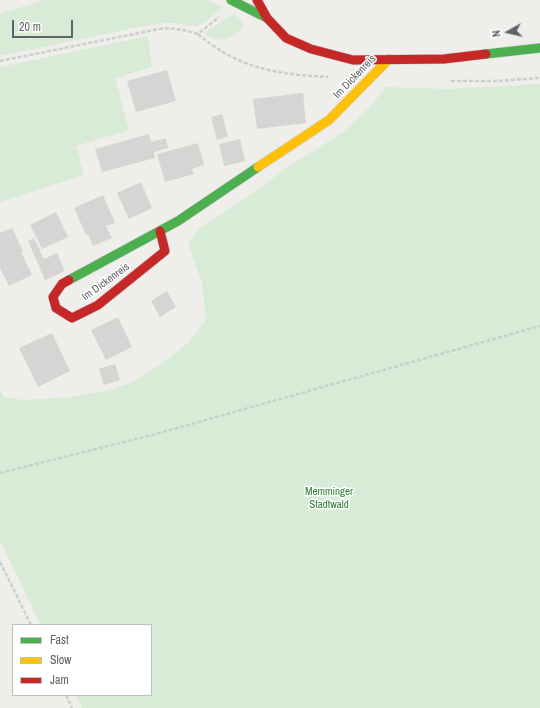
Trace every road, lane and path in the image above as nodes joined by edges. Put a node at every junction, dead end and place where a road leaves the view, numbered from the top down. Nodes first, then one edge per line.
1 (257, 0) edge
2 (234, 1) edge
3 (267, 18) junction
4 (540, 48) edge
5 (389, 59) junction
6 (0, 61) edge
7 (160, 231) junction
8 (540, 326) edge
9 (0, 473) edge
10 (0, 562) edge
11 (31, 624) edge
12 (66, 696) edge
13 (72, 708) edge

1 - 3 street
2 - 3 street
2 - 6 path
3 - 5 street
4 - 5 street
5 - 7 street, Im Dickenreis
7 - 7 street, Im Dickenreis
8 - 9 path
10 - 11 path
12 - 13 path

